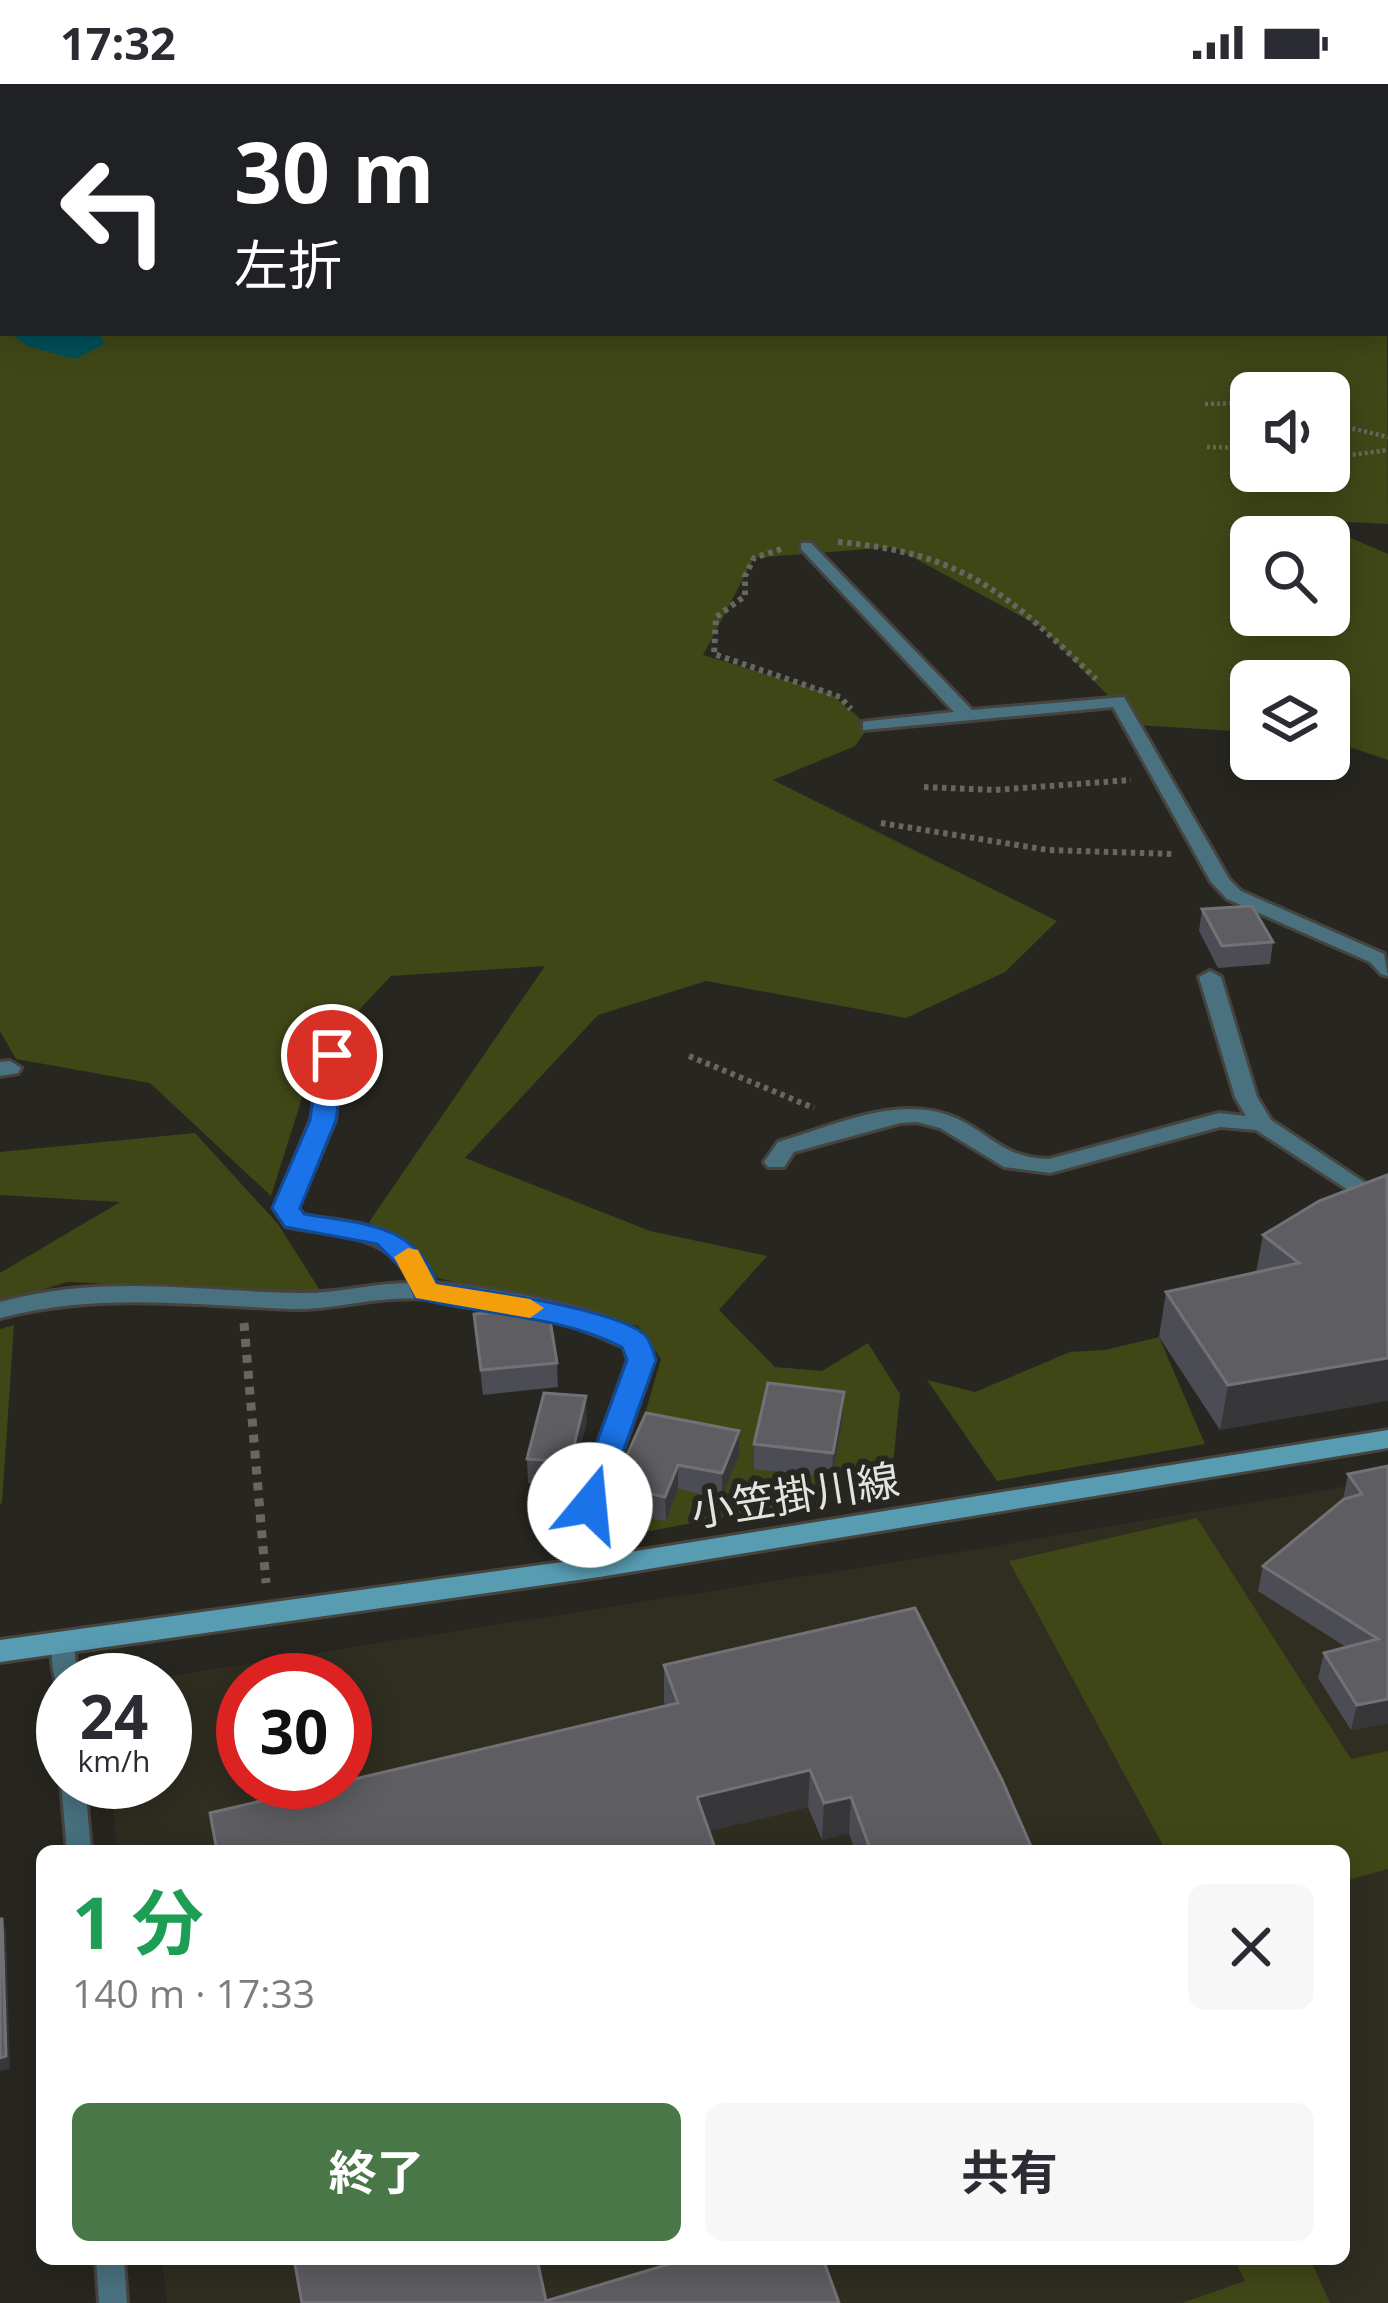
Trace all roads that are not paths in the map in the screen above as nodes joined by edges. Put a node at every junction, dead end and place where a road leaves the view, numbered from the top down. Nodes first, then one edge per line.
1 (806, 546) dead end
2 (967, 716) junction
3 (869, 726) dead end
4 (1388, 970) edge
5 (1210, 976) dead end
6 (332, 1055) dead end
7 (1262, 1124) junction
8 (776, 1162) dead end
9 (1388, 1209) edge
10 (426, 1292) junction
11 (0, 1310) edge
12 (1388, 1438) edge
13 (598, 1567) junction
14 (63, 1642) junction
15 (0, 1652) edge
16 (64, 1653) edge
17 (76, 1809) edge
18 (79, 1845) edge
19 (110, 2265) edge
20 (113, 2303) edge

1 - 2 street
2 - 3 street
2 - 4 street
5 - 7 street
6 - 10 street
7 - 8 street
7 - 9 street
10 - 11 street
10 - 13 street
12 - 13 main road, 小笠掛川線
13 - 14 main road, 小笠掛川線
14 - 15 main road, 小笠掛川線
14 - 16 lane
17 - 18 lane
19 - 20 lane

